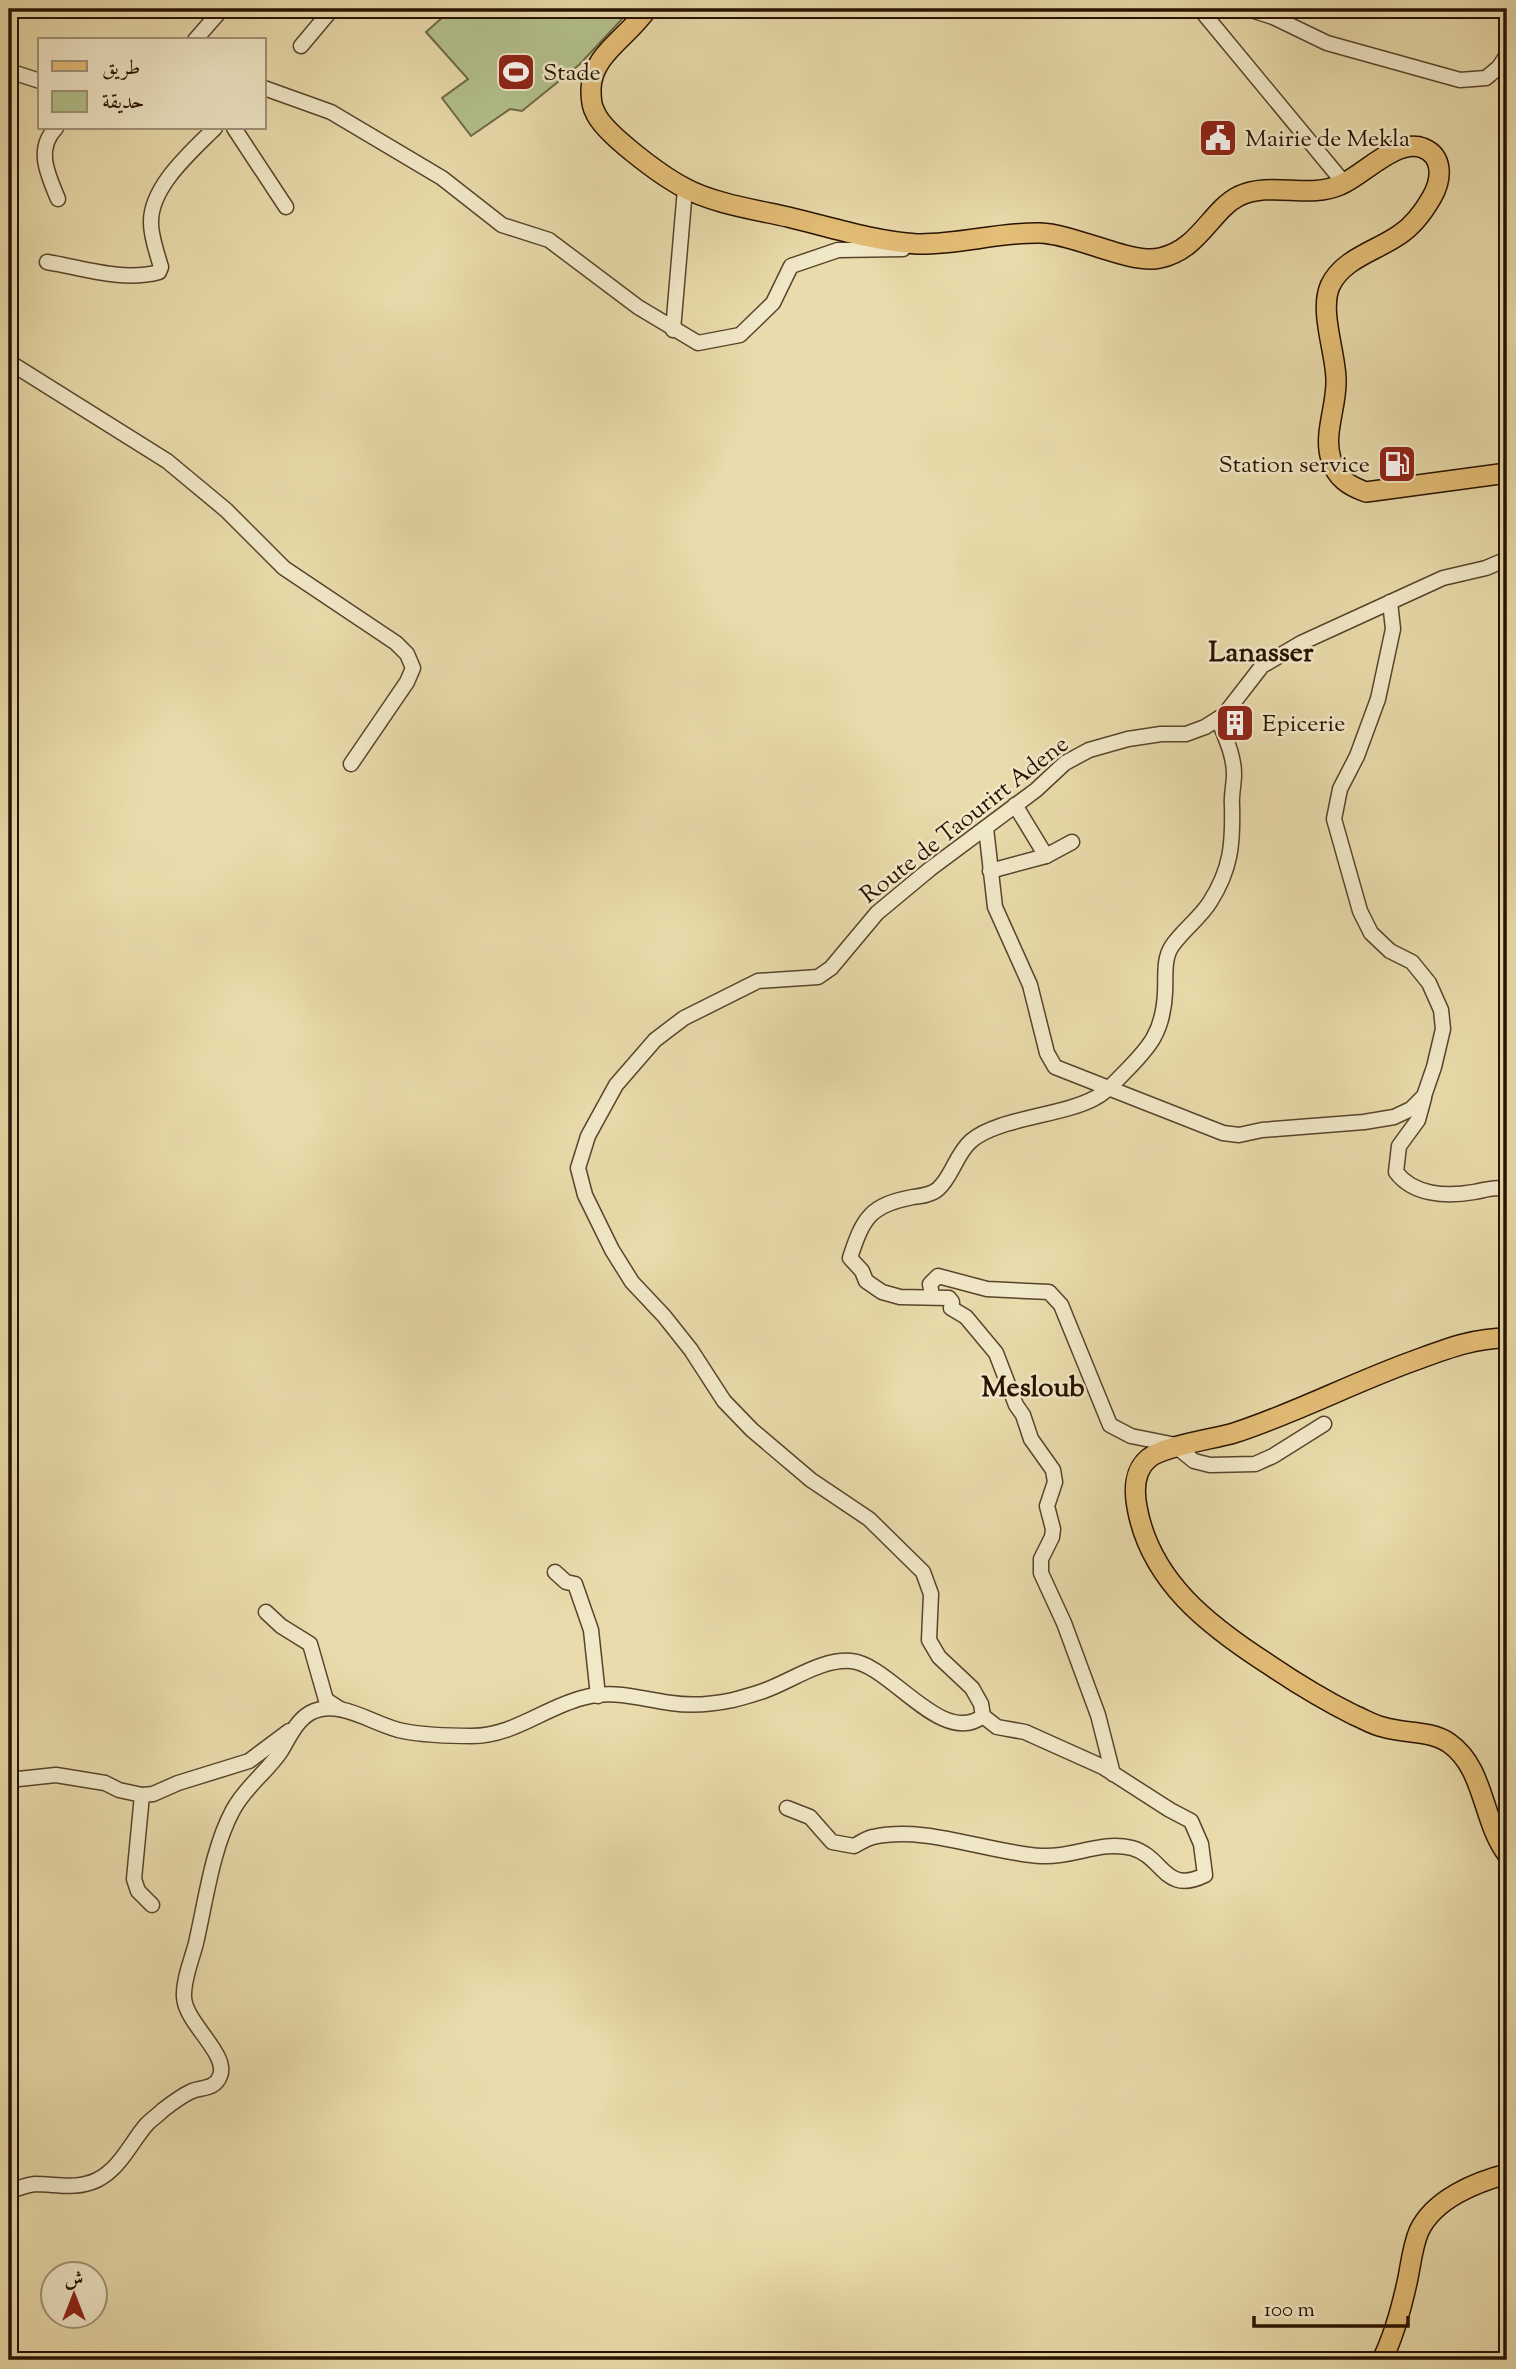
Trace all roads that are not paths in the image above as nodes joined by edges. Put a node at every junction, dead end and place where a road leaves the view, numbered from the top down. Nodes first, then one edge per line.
1 (222, 9) edge
2 (332, 9) edge
3 (647, 9) edge
4 (1200, 9) edge
5 (1248, 9) edge
6 (197, 38) edge
7 (301, 46) dead end
8 (1507, 55) edge
9 (9, 71) edge
10 (38, 80) edge
11 (266, 89) edge
12 (54, 130) edge
13 (213, 130) edge
14 (235, 130) edge
15 (1344, 183) junction
16 (685, 189) junction
17 (58, 199) dead end
18 (286, 207) dead end
19 (947, 243) junction
20 (47, 262) dead end
21 (673, 330) junction
22 (9, 362) edge
23 (1507, 473) edge
24 (1507, 559) edge
25 (1390, 602) junction
26 (1218, 719) junction
27 (351, 764) dead end
28 (1015, 805) junction
29 (986, 828) junction
30 (1072, 842) dead end
31 (1046, 856) junction
32 (990, 871) junction
33 (1110, 1088) junction
34 (1424, 1096) junction
35 (1507, 1191) edge
36 (932, 1296) junction
37 (1507, 1338) edge
38 (1324, 1424) dead end
39 (1180, 1447) junction
40 (555, 1572) dead end
41 (266, 1612) dead end
42 (598, 1696) junction
43 (341, 1710) junction
44 (983, 1716) junction
45 (298, 1723) junction
46 (1113, 1774) junction
47 (9, 1780) edge
48 (142, 1795) junction
49 (787, 1808) dead end
50 (1507, 1854) edge
51 (152, 1905) dead end
52 (1507, 2174) edge
53 (9, 2191) edge
54 (1382, 2360) edge

1 - 6 street
2 - 7 street
3 - 16 main road
4 - 15 street
5 - 8 street
9 - 10 street
11 - 21 street
12 - 17 street
13 - 20 street
14 - 18 street
15 - 19 main road
15 - 23 main road
16 - 19 main road
16 - 21 street
19 - 21 street
22 - 27 street
24 - 25 street, Route de Taourirt Adene
25 - 26 street, Route de Taourirt Adene
25 - 34 street
26 - 28 street, Route de Taourirt Adene
26 - 33 street
28 - 29 street, Route de Taourirt Adene
28 - 31 street
29 - 32 street
29 - 44 street, Route de Taourirt Adene
30 - 31 street
31 - 32 street
32 - 33 street
33 - 34 street
33 - 36 street
34 - 35 street
36 - 39 street
36 - 46 street
37 - 39 main road
38 - 39 street
39 - 50 main road
40 - 42 street
41 - 43 street
42 - 43 street
42 - 44 street
43 - 45 street
44 - 46 street
45 - 48 street
45 - 53 street
46 - 49 street
47 - 48 street
48 - 51 street
52 - 54 main road

